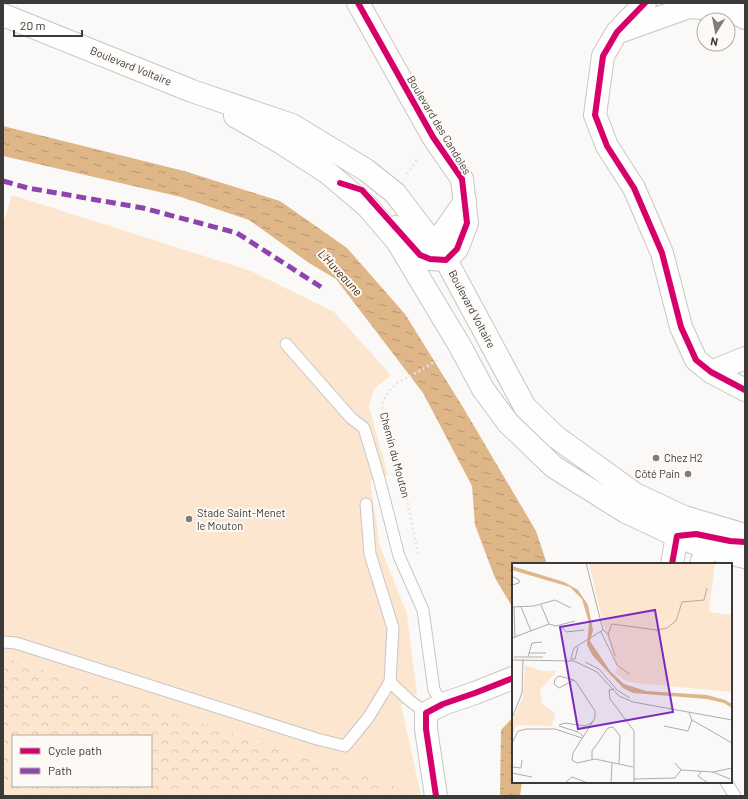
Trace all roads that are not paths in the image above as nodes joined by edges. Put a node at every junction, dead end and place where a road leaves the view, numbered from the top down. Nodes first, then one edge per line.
1 (358, 3) edge
2 (645, 3) edge
3 (3, 15) edge
4 (745, 18) edge
5 (617, 32) junction
6 (192, 91) junction
7 (340, 183) junction
8 (436, 254) junction
9 (424, 287) junction
10 (286, 344) dead end
11 (745, 358) edge
12 (711, 372) junction
13 (745, 390) edge
14 (366, 504) dead end
15 (745, 535) edge
16 (693, 540) edge
17 (745, 542) edge
18 (745, 557) edge
19 (673, 563) edge
20 (3, 642) edge
21 (512, 678) edge
22 (390, 682) junction
23 (435, 708) junction
24 (727, 783) edge
25 (436, 796) edge
26 (735, 796) edge

1 - 8 main road, Boulevard des Candoles
2 - 5 main road
3 - 6 main road, Boulevard Voltaire
4 - 5 main road
5 - 12 main road
6 - 7 main road, Boulevard Voltaire
6 - 8 main road, Boulevard Voltaire
7 - 8 main road
7 - 9 main road, Boulevard Voltaire
8 - 9 main road
8 - 16 main road, Boulevard Voltaire
9 - 16 main road, Boulevard Voltaire
10 - 23 lane
11 - 12 main road
12 - 13 main road
14 - 22 lane
15 - 16 main road, Boulevard Voltaire
16 - 17 main road
16 - 18 main road
16 - 19 main road
20 - 22 lane
21 - 23 main road
22 - 23 lane
23 - 25 main road
24 - 26 lane

